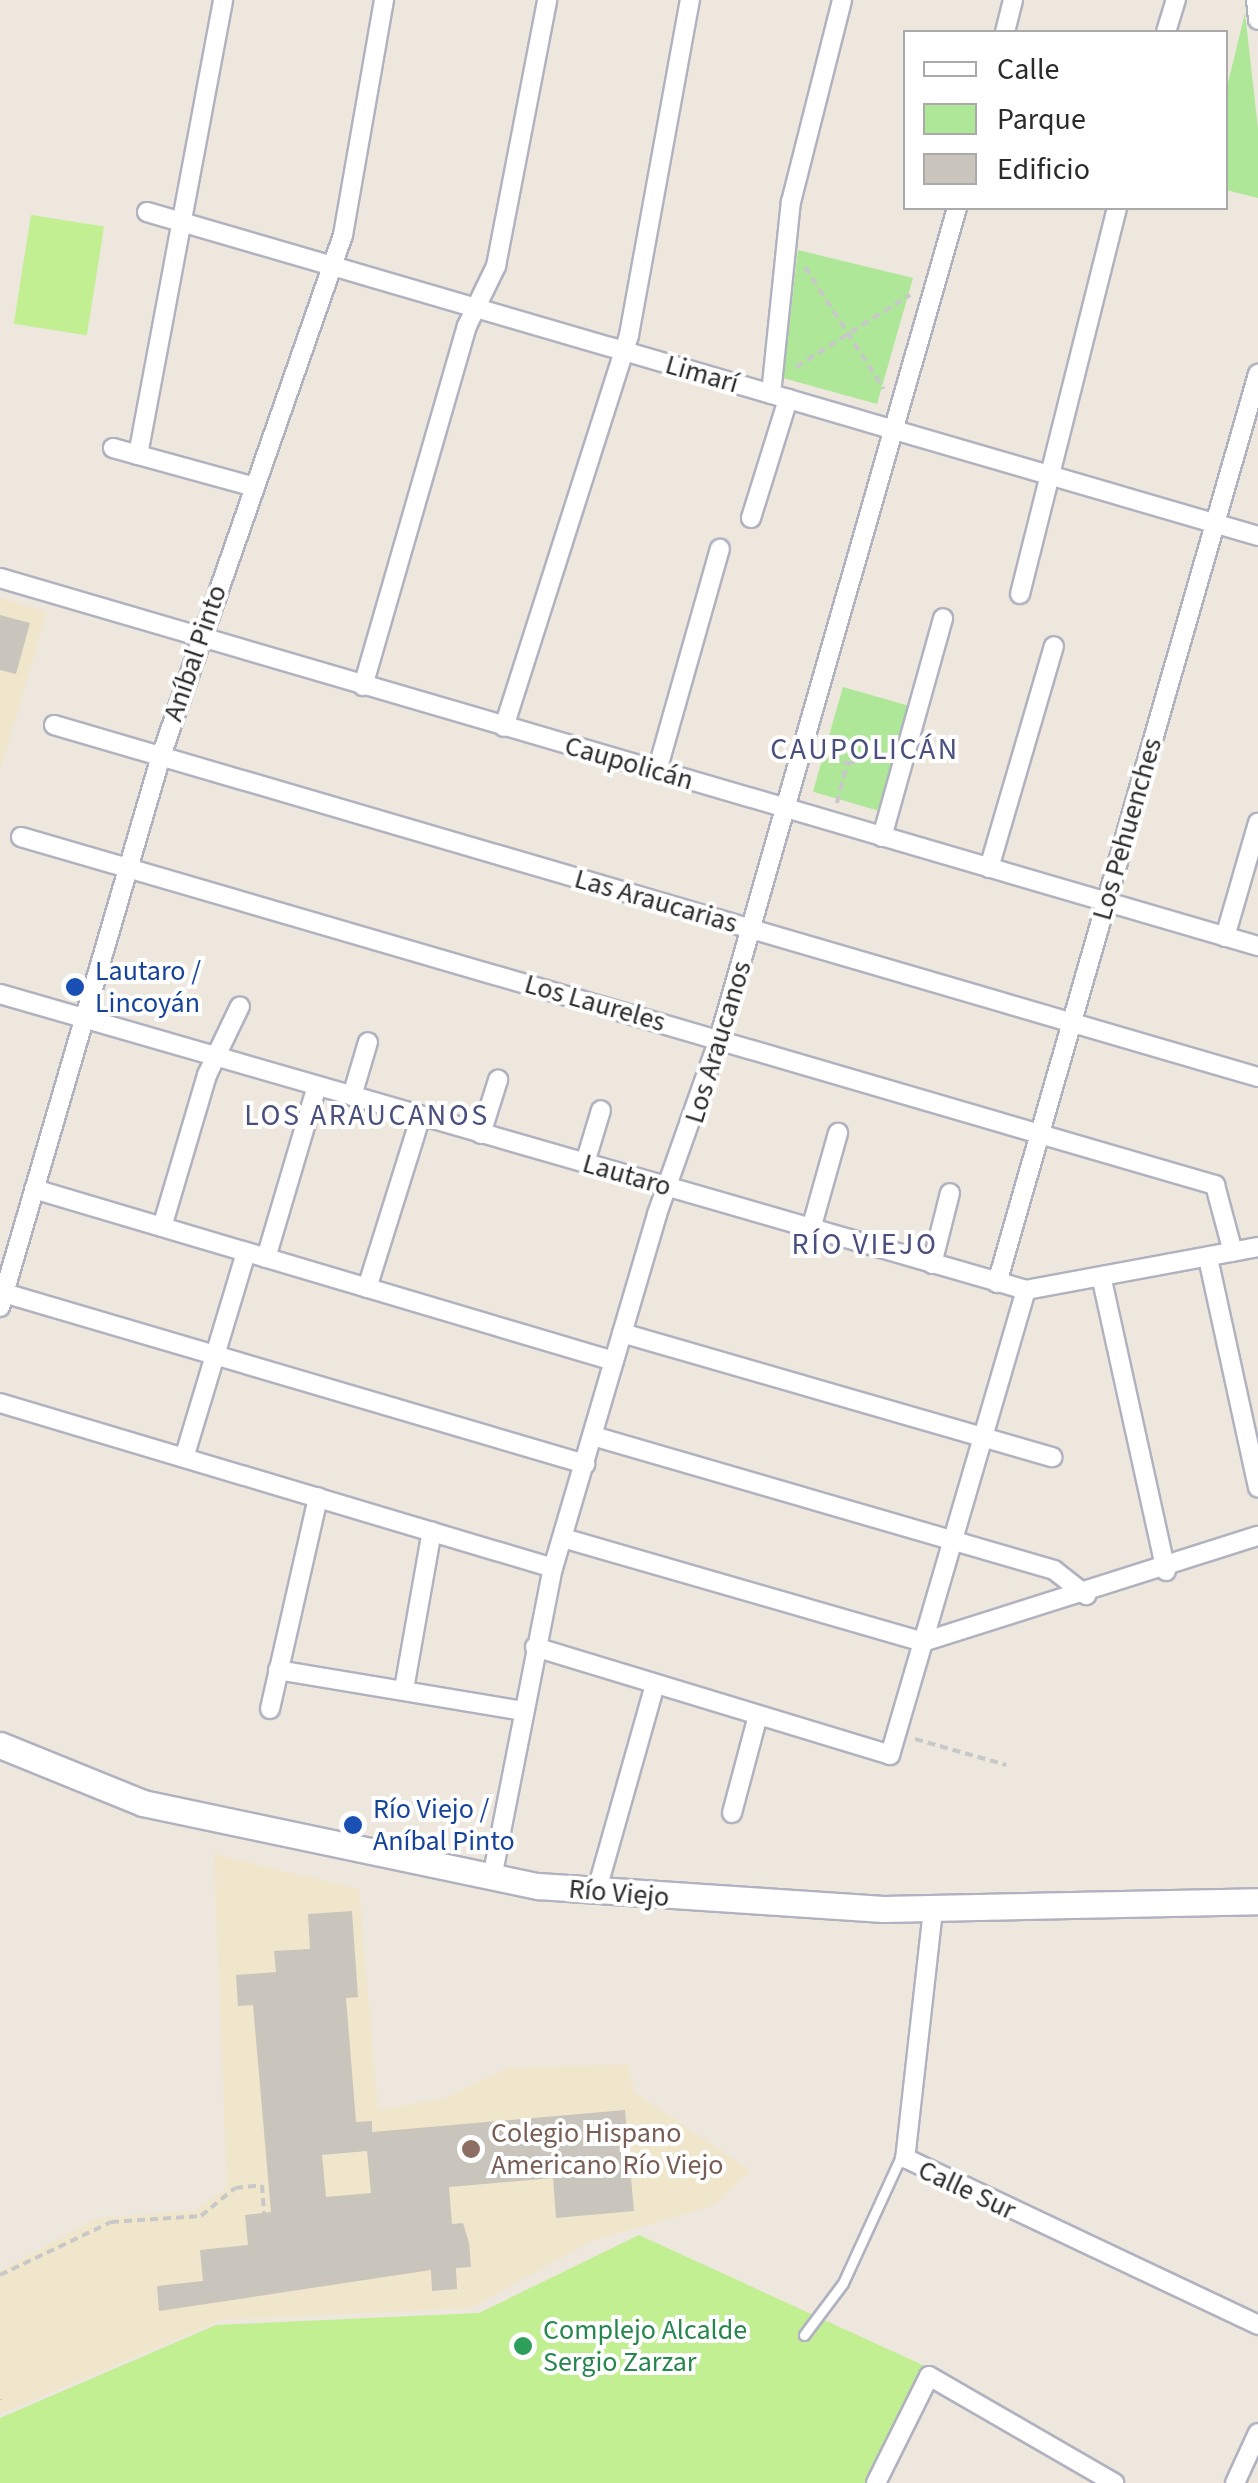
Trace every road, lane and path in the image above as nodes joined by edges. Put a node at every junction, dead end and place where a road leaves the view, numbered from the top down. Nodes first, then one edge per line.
1 (223, 0) edge
2 (384, 0) edge
3 (547, 0) edge
4 (690, 0) edge
5 (842, 0) edge
6 (1013, 0) edge
7 (1176, 0) edge
8 (1256, 0) edge
9 (1258, 20) edge
10 (1006, 30) edge
11 (1167, 30) edge
12 (957, 210) edge
13 (1117, 210) edge
14 (147, 212) dead end
15 (182, 222) junction
16 (788, 243) junction
17 (331, 265) junction
18 (940, 273) junction
19 (477, 308) junction
20 (856, 337) junction
21 (621, 350) junction
22 (1257, 385) edge
23 (778, 390) junction
24 (896, 423) junction
25 (114, 448) dead end
26 (138, 455) junction
27 (1052, 474) junction
28 (254, 487) junction
29 (751, 518) dead end
30 (1215, 523) junction
31 (1258, 536) edge
32 (720, 549) dead end
33 (0, 578) edge
34 (1020, 594) dead end
35 (943, 618) dead end
36 (200, 634) junction
37 (1054, 646) dead end
38 (364, 686) junction
39 (54, 724) dead end
40 (504, 727) junction
41 (806, 737) junction
42 (907, 747) junction
43 (161, 756) junction
44 (847, 764) junction
45 (656, 771) junction
46 (786, 810) junction
47 (832, 822) junction
48 (1258, 823) edge
49 (21, 837) dead end
50 (882, 837) junction
51 (128, 868) junction
52 (989, 868) junction
53 (1106, 902) junction
54 (751, 929) junction
55 (1225, 936) junction
56 (1258, 946) edge
57 (0, 994) edge
58 (240, 1006) dead end
59 (84, 1018) junction
60 (1072, 1022) junction
61 (719, 1040) junction
62 (368, 1042) dead end
63 (218, 1057) junction
64 (1258, 1076) edge
65 (498, 1080) dead end
66 (317, 1086) junction
67 (352, 1096) junction
68 (601, 1110) dead end
69 (421, 1116) junction
70 (838, 1133) dead end
71 (481, 1134) junction
72 (1039, 1134) junction
73 (584, 1164) junction
74 (670, 1188) junction
75 (34, 1189) junction
76 (950, 1193) dead end
77 (162, 1227) junction
78 (810, 1228) junction
79 (1258, 1247) edge
80 (246, 1252) junction
81 (1232, 1252) junction
82 (266, 1258) junction
83 (1208, 1258) junction
84 (932, 1264) junction
85 (1102, 1280) junction
86 (996, 1283) junction
87 (368, 1288) junction
88 (1026, 1290) junction
89 (2, 1300) edge
90 (622, 1333) junction
91 (215, 1355) junction
92 (614, 1361) junction
93 (0, 1403) edge
94 (592, 1436) junction
95 (983, 1437) junction
96 (184, 1458) junction
97 (1052, 1458) dead end
98 (584, 1464) junction
99 (1258, 1488) edge
100 (318, 1497) junction
101 (432, 1531) junction
102 (1258, 1536) edge
103 (563, 1538) junction
104 (952, 1540) junction
105 (553, 1568) junction
106 (1166, 1571) junction
107 (1086, 1594) junction
108 (923, 1642) junction
109 (535, 1648) junction
110 (278, 1670) junction
111 (655, 1685) junction
112 (404, 1689) junction
113 (270, 1709) dead end
114 (523, 1710) junction
115 (758, 1715) junction
116 (896, 1734) junction
117 (0, 1745) edge
118 (1006, 1765) dead end
119 (732, 1813) dead end
120 (492, 1878) junction
121 (596, 1892) junction
122 (1258, 1901) edge
123 (933, 1910) junction
124 (903, 2152) junction
125 (264, 2213) dead end
126 (0, 2275) edge
127 (1258, 2325) edge
128 (804, 2336) dead end
129 (1258, 2434) edge
130 (876, 2483) edge
131 (1114, 2483) edge
132 (1235, 2483) edge

1 - 15 street
2 - 17 street, Aníbal Pinto
3 - 19 street
4 - 21 street
5 - 16 street
6 - 10 street
7 - 11 street
8 - 9 street
12 - 18 street, Los Araucanos
13 - 27 street
14 - 15 street, Limarí
15 - 17 street, Limarí
15 - 26 street
16 - 20 path
16 - 23 street
17 - 19 street, Limarí
17 - 28 street, Aníbal Pinto
18 - 20 path
18 - 24 street, Los Araucanos
19 - 21 street, Limarí
19 - 38 street
20 - 23 path
20 - 24 path
21 - 23 street, Limarí
21 - 40 street
22 - 30 street, Los Pehuenches
23 - 24 street, Limarí
23 - 29 street
24 - 27 street, Limarí
24 - 41 street, Los Araucanos
25 - 26 street
26 - 28 street
27 - 30 street, Limarí
27 - 34 street
28 - 36 street, Aníbal Pinto
30 - 31 street, Limarí
30 - 53 street, Los Pehuenches
32 - 45 street
33 - 36 street, Caupolicán
35 - 42 street
36 - 38 street, Caupolicán
36 - 43 street, Aníbal Pinto
37 - 52 street
38 - 40 street, Caupolicán
39 - 43 street, Las Araucarias
40 - 45 street, Caupolicán
41 - 44 path
41 - 46 street, Los Araucanos
42 - 44 path
42 - 50 street
43 - 51 street, Aníbal Pinto
43 - 54 street, Las Araucarias
44 - 47 path
45 - 46 street, Caupolicán
46 - 47 street, Caupolicán
46 - 54 street, Los Araucanos
47 - 50 street, Caupolicán
48 - 55 street
49 - 51 street, Los Laureles
50 - 52 street, Caupolicán
51 - 59 street, Aníbal Pinto
51 - 61 street, Los Laureles
52 - 53 street, Caupolicán
53 - 55 street, Caupolicán
53 - 60 street, Los Pehuenches
54 - 60 street, Las Araucarias
54 - 61 street, Los Araucanos
55 - 56 street, Caupolicán
57 - 59 street, Lautaro
58 - 63 street
59 - 63 street, Lautaro
59 - 75 street, Aníbal Pinto
60 - 64 street, Las Araucarias
60 - 72 street, Los Pehuenches
61 - 72 street, Los Laureles
61 - 74 street, Los Araucanos
62 - 67 street
63 - 66 street, Lautaro
63 - 77 street
65 - 71 street
66 - 67 street, Lautaro
66 - 82 street
67 - 69 street, Lautaro
68 - 73 street
69 - 71 street, Lautaro
69 - 87 street
70 - 78 street
71 - 73 street, Lautaro
72 - 81 street, Los Laureles
72 - 86 street, Los Pehuenches
73 - 74 street, Lautaro
74 - 78 street, Lautaro
74 - 90 street, Los Araucanos
75 - 77 street
75 - 89 street, Aníbal Pinto
76 - 84 street
77 - 80 street
78 - 84 street, Lautaro
79 - 81 street, Lautaro
80 - 82 street
80 - 91 street
81 - 83 street, Lautaro
82 - 87 street
83 - 85 street, Lautaro
83 - 99 street
84 - 86 street, Lautaro
85 - 88 street, Lautaro
85 - 106 street
86 - 88 street, Lautaro
87 - 92 street
88 - 95 street
89 - 91 street
90 - 92 street, Los Araucanos
90 - 95 street
91 - 96 street
91 - 98 street
92 - 94 street, Los Araucanos
93 - 96 street
94 - 98 street, Los Araucanos
94 - 104 street
95 - 97 street
95 - 104 street
96 - 100 street
98 - 103 street, Los Araucanos
100 - 101 street
100 - 110 street
101 - 105 street
101 - 112 street
102 - 106 street
103 - 105 street, Los Araucanos
103 - 108 street
104 - 107 street
104 - 108 street
105 - 109 street, Los Araucanos
106 - 107 street
107 - 108 street
108 - 116 street
109 - 111 street
109 - 114 street, Los Araucanos
110 - 112 street
110 - 113 street
111 - 115 street
111 - 121 street
112 - 114 street
114 - 120 street, Los Araucanos
115 - 116 street
115 - 119 street
116 - 118 path
117 - 120 main road, Río Viejo
120 - 121 main road, Río Viejo
121 - 123 main road, Río Viejo
122 - 123 main road, Río Viejo
123 - 124 street, Calle Sur
124 - 127 street, Calle Sur
124 - 128 lane
125 - 126 path
129 - 132 street
130 - 131 street

